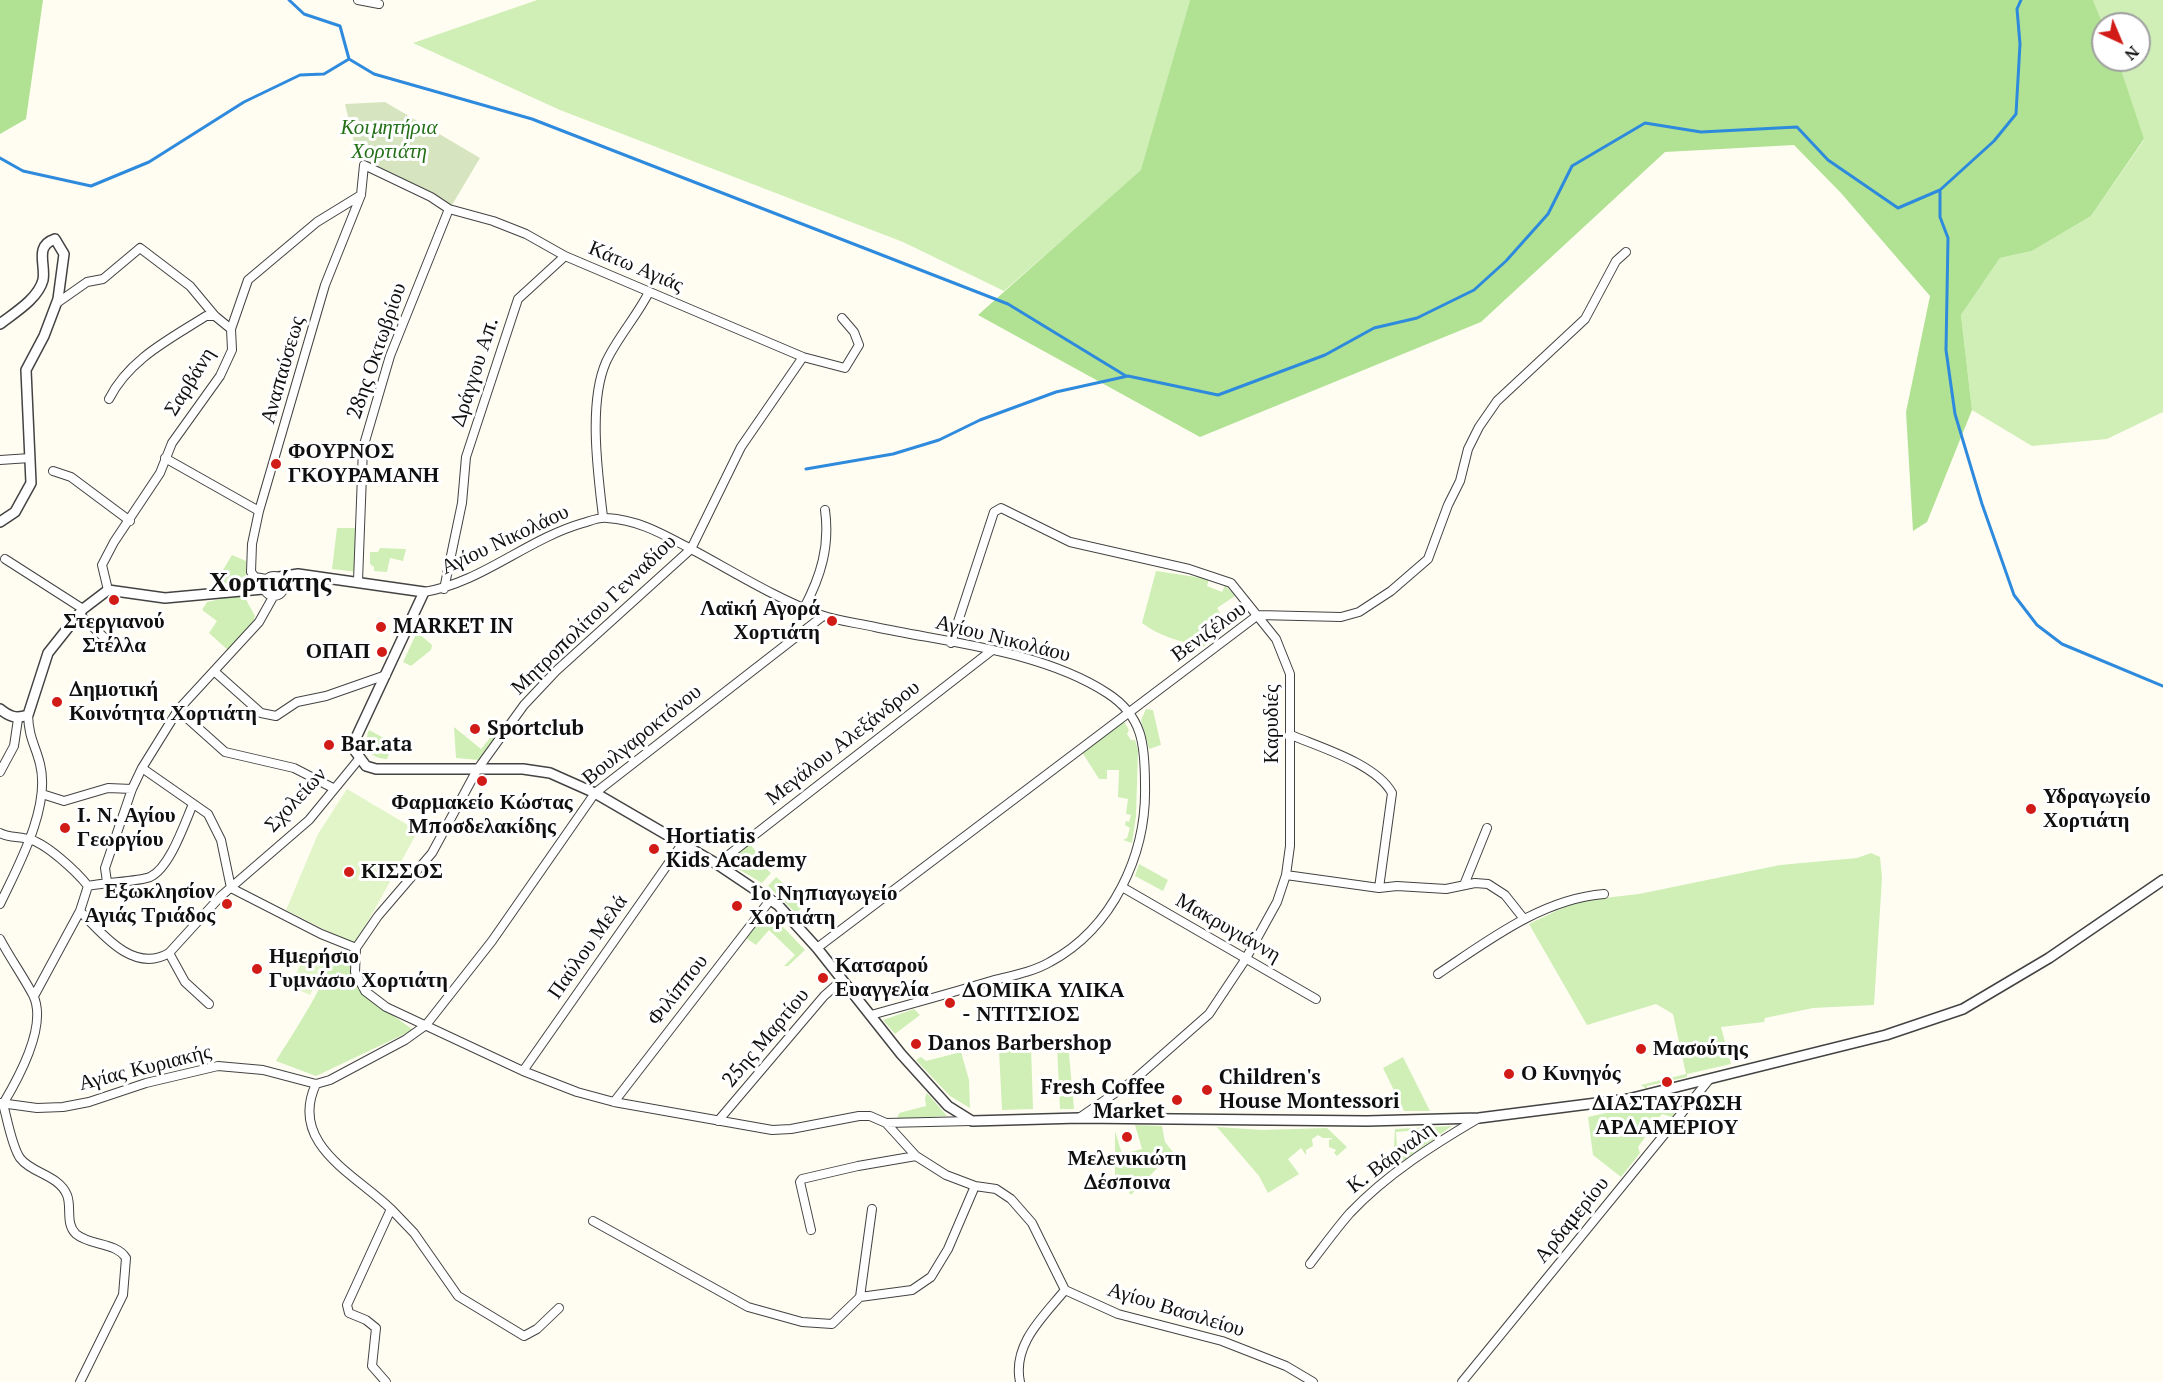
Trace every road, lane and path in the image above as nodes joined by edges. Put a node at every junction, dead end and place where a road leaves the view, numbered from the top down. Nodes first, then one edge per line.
1 (358, 0) edge
2 (379, 2) edge
3 (378, 15) dead end
4 (364, 165) joint
5 (361, 195) junction
6 (449, 209) junction
7 (1626, 252) dead end
8 (564, 256) junction
9 (649, 292) junction
10 (57, 303) junction
11 (214, 316) junction
12 (842, 318) dead end
13 (0, 324) edge
14 (231, 329) junction
15 (803, 357) junction
16 (109, 399) dead end
17 (30, 458) junction
18 (165, 458) junction
19 (0, 460) edge
20 (53, 471) dead end
21 (825, 510) dead end
22 (259, 511) junction
23 (603, 518) junction
24 (130, 521) junction
25 (0, 522) edge
26 (691, 549) junction
27 (5, 559) dead end
28 (279, 577) junction
29 (358, 581) junction
30 (265, 584) junction
31 (444, 589) junction
32 (108, 590) junction
33 (424, 592) junction
34 (273, 597) junction
35 (804, 608) junction
36 (81, 612) junction
37 (1258, 615) junction
38 (823, 616) junction
39 (110, 643) dead end
40 (951, 643) junction
41 (991, 651) junction
42 (214, 671) junction
43 (386, 675) junction
44 (0, 709) edge
45 (178, 710) junction
46 (1131, 711) junction
47 (23, 717) junction
48 (1292, 735) junction
49 (359, 759) junction
50 (142, 768) junction
51 (477, 770) junction
52 (0, 772) edge
53 (333, 788) junction
54 (132, 789) junction
55 (595, 793) junction
56 (42, 794) junction
57 (193, 804) junction
58 (1487, 828) dead end
59 (0, 832) edge
60 (30, 839) junction
61 (682, 844) junction
62 (717, 864) junction
63 (1286, 875) junction
64 (2163, 880) edge
65 (107, 882) junction
66 (1464, 885) junction
67 (88, 886) junction
68 (1122, 887) junction
69 (231, 888) junction
70 (1379, 888) junction
71 (1604, 894) dead end
72 (771, 899) junction
73 (0, 904) edge
74 (80, 911) junction
75 (1524, 919) junction
76 (0, 939) edge
77 (356, 948) junction
78 (817, 948) junction
79 (169, 953) junction
80 (1245, 960) junction
81 (1438, 974) dead end
82 (842, 980) junction
83 (34, 996) junction
84 (1316, 999) dead end
85 (209, 1004) dead end
86 (872, 1015) junction
87 (426, 1025) junction
88 (523, 1071) junction
89 (1708, 1080) junction
90 (316, 1084) junction
91 (614, 1102) junction
92 (1, 1104) edge
93 (1079, 1118) junction
94 (1479, 1118) junction
95 (718, 1121) junction
96 (972, 1121) junction
97 (886, 1123) junction
98 (916, 1156) junction
99 (975, 1186) junction
100 (391, 1209) junction
101 (872, 1209) dead end
102 (594, 1221) dead end
103 (811, 1230) dead end
104 (1310, 1263) dead end
105 (1065, 1290) junction
106 (860, 1297) junction
107 (559, 1308) dead end
108 (80, 1382) edge
109 (386, 1382) edge
110 (1020, 1382) edge
111 (1313, 1382) edge
112 (1462, 1382) edge

1 - 2 street
2 - 3 street
4 - 5 street, Αναπαύσεως
4 - 6 street, Κάτω Αγιάς
5 - 14 street, Σαρβάνη
5 - 22 street, Αναπαύσεως
6 - 8 street, Κάτω Αγιάς
6 - 29 street, 28ης Οκτωβρίου
7 - 37 street, Βενιζέλου
8 - 9 street, Κάτω Αγιάς
8 - 31 street, Δράγγου Απ.
9 - 15 street, Κάτω Αγιάς
9 - 23 street
10 - 11 street
10 - 13 street
10 - 17 street
11 - 14 street
11 - 16 street
12 - 15 street, Κάτω Αγιάς
14 - 18 street, Σαρβάνη
15 - 26 street, Μητροπολίτου Γενναδίου
17 - 19 street
17 - 25 street
18 - 22 street
18 - 24 street, Σαρβάνη
20 - 24 street
21 - 35 street
22 - 30 street, Αναπαύσεως
23 - 26 street, Αγίου Νικολάου
23 - 31 street, Αγίου Νικολάου
24 - 32 street, Σαρβάνη
26 - 35 street, Αγίου Νικολάου
26 - 51 street, Μητροπολίτου Γενναδίου
27 - 36 street
28 - 29 street
28 - 30 street
28 - 34 street
29 - 33 street
30 - 32 street
30 - 34 street
31 - 33 street, Αγίου Νικολάου
32 - 36 street
33 - 43 street
34 - 42 street
35 - 38 street, Αγίου Νικολάου
36 - 39 street
36 - 47 street
37 - 40 street, Καρυδιές
37 - 46 street, Βενιζέλου
37 - 48 street, Καρυδιές
38 - 40 street, Αγίου Νικολάου
38 - 55 street, Βουλγαροκτόνου
40 - 41 street, Αγίου Νικολάου
41 - 46 street, Αγίου Νικολάου
41 - 62 street, Μεγάλου Αλεξάνδρου
42 - 43 street
42 - 45 street
43 - 49 street
44 - 47 street
45 - 50 street
45 - 53 street
46 - 68 street
46 - 78 street, Βενιζέλου
47 - 52 street
47 - 56 street
48 - 63 street, Καρυδιές
48 - 70 street
49 - 51 street
49 - 53 street, Σχολείων
50 - 54 street
50 - 57 street
51 - 55 street
51 - 77 street, Μητροπολίτου Γενναδίου
53 - 69 street, Σχολείων
54 - 56 street
54 - 65 street
55 - 61 street
55 - 87 street, Βουλγαροκτόνου
56 - 60 street
57 - 65 street
57 - 69 street
58 - 66 street
59 - 60 street
60 - 67 street
60 - 73 street
61 - 62 street
61 - 88 street, Παύλου Μελά
62 - 72 street
63 - 70 street
63 - 80 street, Καρυδιές
64 - 89 street
65 - 67 street
66 - 70 street
66 - 75 street
67 - 74 street
68 - 80 street, Μακρυγιάννη
68 - 86 street
69 - 77 street
69 - 79 street, Σχολείων
71 - 75 street
72 - 78 street
72 - 91 street, Φιλίππου
74 - 79 street
74 - 83 street
75 - 81 street
76 - 83 street
77 - 87 street
78 - 82 street
79 - 85 street
80 - 84 street, Μακρυγιάννη
80 - 93 street, Καρυδιές
82 - 86 street
82 - 95 street, 25ης Μαρτίου
83 - 92 street
86 - 96 street
87 - 88 street
87 - 90 street
88 - 91 street
89 - 94 street
89 - 112 street, Αρδαμερίου
90 - 92 street, Αγίας Κυριακής
90 - 100 street
91 - 95 street
92 - 108 street
93 - 94 street
93 - 96 street
94 - 104 street, Κ. Βάρναλη
95 - 97 street
96 - 97 street
97 - 98 street
98 - 99 street
98 - 103 street
99 - 105 street
99 - 106 street
100 - 107 street
100 - 109 street
101 - 106 street
102 - 106 street
105 - 110 street
105 - 111 street, Αγίου Βασιλείου

